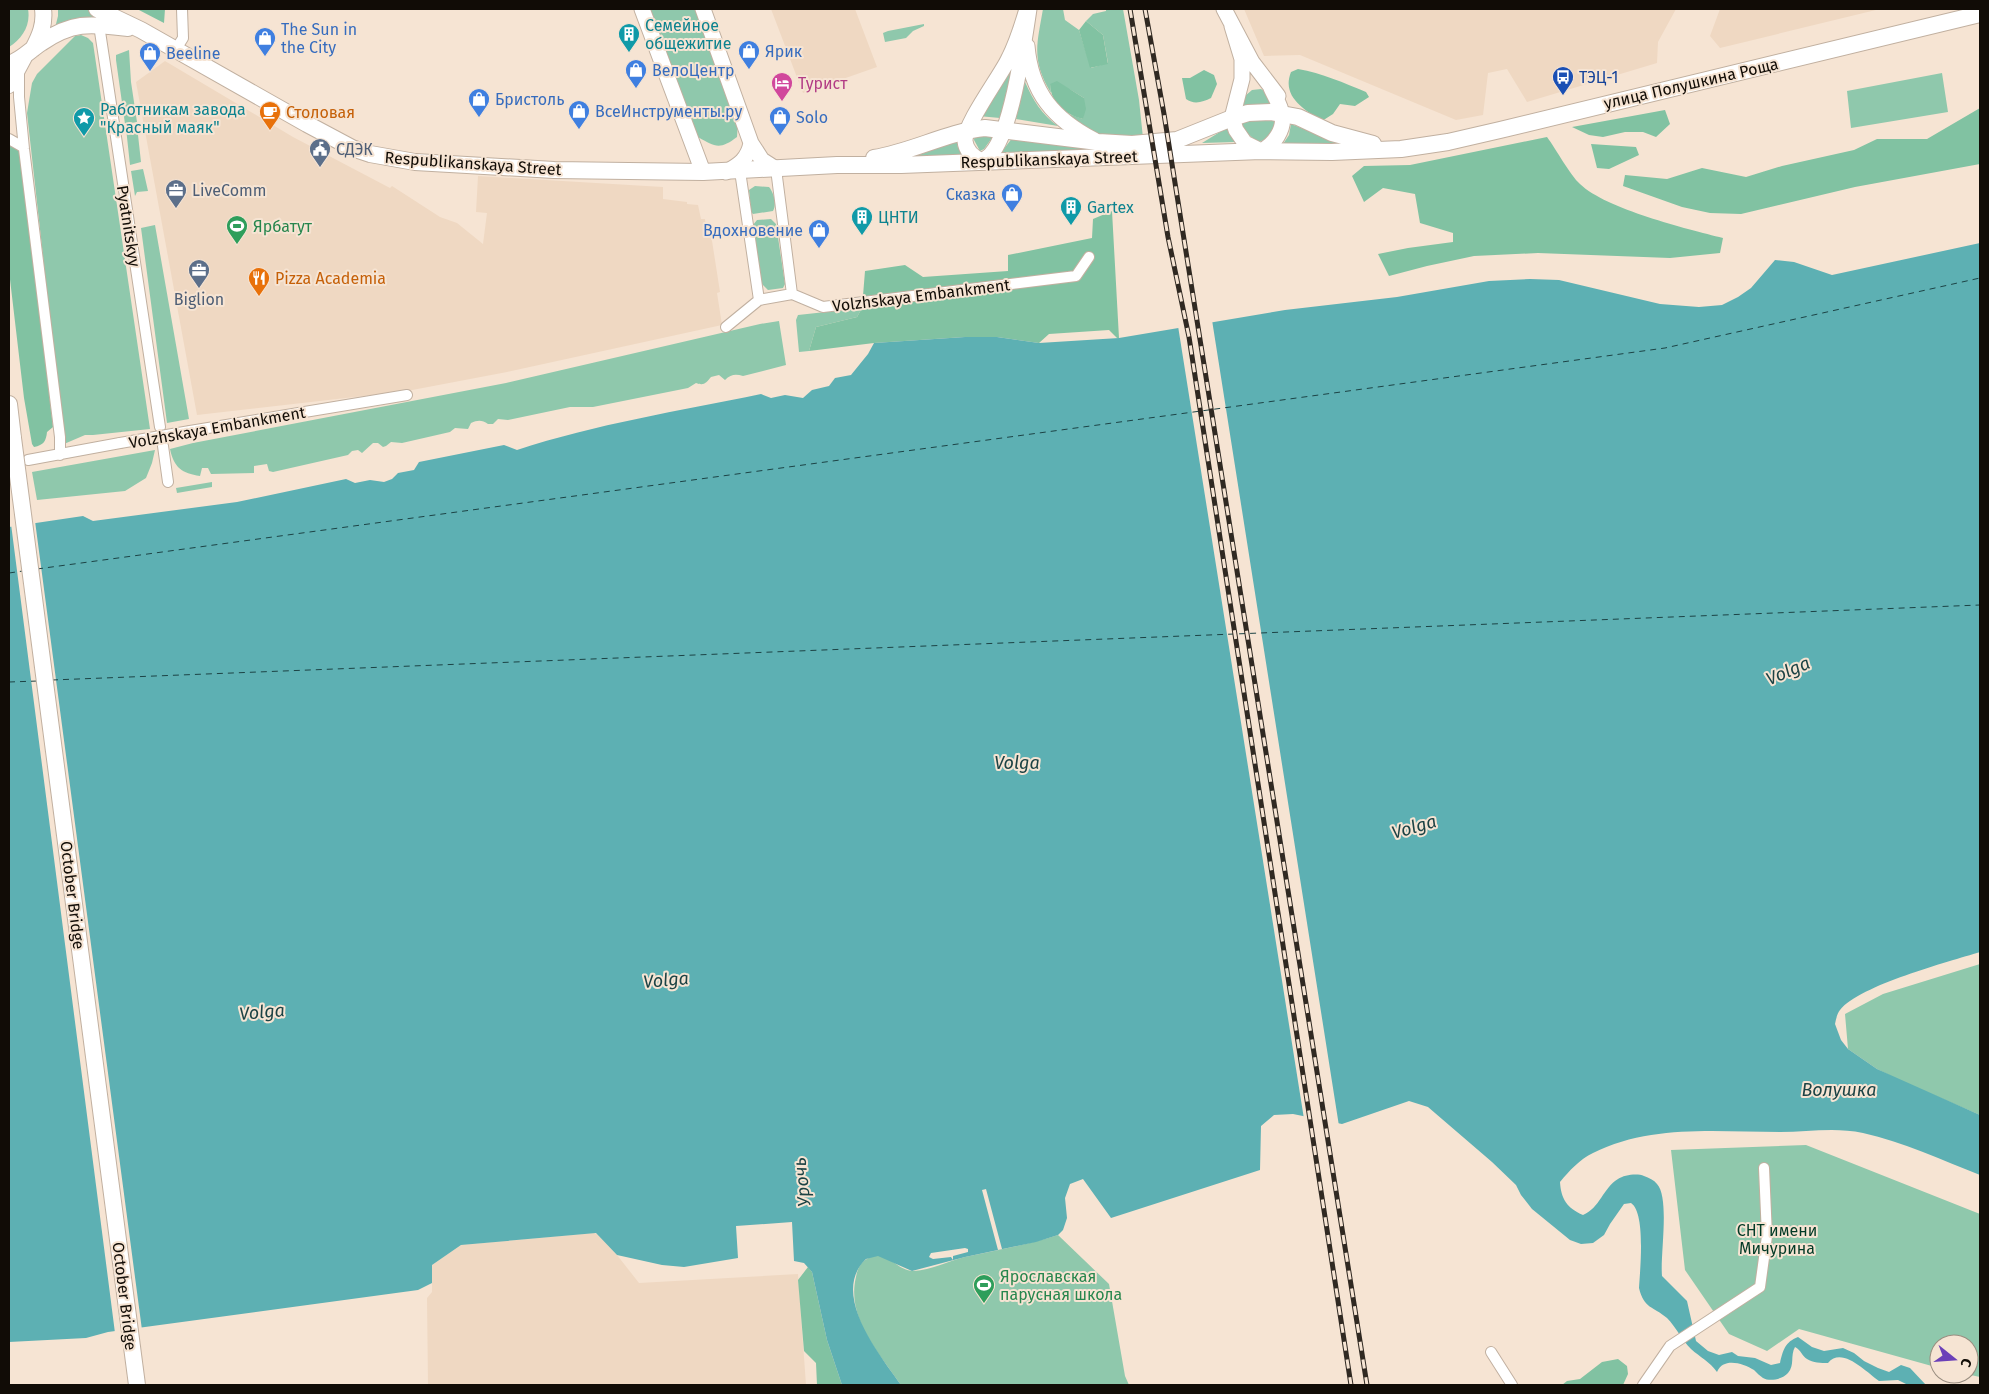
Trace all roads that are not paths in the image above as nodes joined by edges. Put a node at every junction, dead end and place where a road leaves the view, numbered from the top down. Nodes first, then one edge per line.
1 (43, 9) edge
2 (97, 9) edge
3 (182, 9) edge
4 (642, 9) edge
5 (704, 9) edge
6 (1224, 9) edge
7 (1028, 14) edge
8 (1980, 14) edge
9 (99, 25) junction
10 (1232, 26) junction
11 (141, 30) junction
12 (176, 49) junction
13 (21, 58) edge
14 (9, 86) edge
15 (1290, 115) junction
16 (1232, 118) junction
17 (970, 124) junction
18 (1004, 129) junction
19 (9, 140) edge
20 (1098, 142) junction
21 (752, 143) junction
22 (23, 147) junction
23 (1400, 149) junction
24 (1262, 150) junction
25 (982, 161) junction
26 (837, 165) junction
27 (776, 169) junction
28 (733, 171) junction
29 (703, 172) junction
30 (1088, 257) dead end
31 (792, 294) junction
32 (759, 300) junction
33 (726, 327) dead end
34 (407, 395) dead end
35 (9, 404) edge
36 (160, 427) dead end
37 (163, 446) dead end
38 (60, 455) junction
39 (28, 460) dead end
40 (168, 482) dead end
41 (1764, 1168) dead end
42 (1490, 1352) dead end
43 (137, 1385) edge
44 (1512, 1385) edge
45 (1643, 1385) edge

1 - 13 main road
2 - 11 main road, Respublikanskaya Street
3 - 12 street
4 - 29 main road
5 - 21 main road
6 - 10 main road, улица Полушкина Роща
7 - 17 main road
7 - 18 main road
7 - 20 main road
8 - 23 main road, улица Полушкина Роща
9 - 11 main road
9 - 13 main road
9 - 36 street, Pyatnitskyy
10 - 15 main road, улица Полушкина Роща
10 - 16 main road, улица Полушкина Роща
11 - 12 main road, Respublikanskaya Street
12 - 29 main road, Respublikanskaya Street
13 - 14 main road
13 - 22 street
15 - 16 main road, Respublikanskaya Street
15 - 23 main road, улица Полушкина Роща
15 - 24 main road
16 - 20 main road, Respublikanskaya Street
16 - 24 main road, улица Полушкина Роща
17 - 18 main road, Respublikanskaya Street
17 - 25 main road
17 - 26 main road, Respublikanskaya Street
18 - 20 main road, Respublikanskaya Street
18 - 25 main road
19 - 22 street
21 - 27 main road
21 - 28 main road
22 - 38 street
23 - 24 main road, улица Полушкина Роща
24 - 25 main road, Respublikanskaya Street
25 - 26 main road, Respublikanskaya Street
26 - 27 main road, Respublikanskaya Street
27 - 28 main road, Respublikanskaya Street
27 - 31 street
28 - 29 main road, Respublikanskaya Street
28 - 32 street
30 - 31 street, Volzhskaya Embankment
31 - 32 street
32 - 33 street
34 - 38 street, Volzhskaya Embankment, bridge
35 - 43 main road, October Bridge, bridge
37 - 40 street
38 - 39 street, Volzhskaya Embankment
41 - 45 street
42 - 44 street

